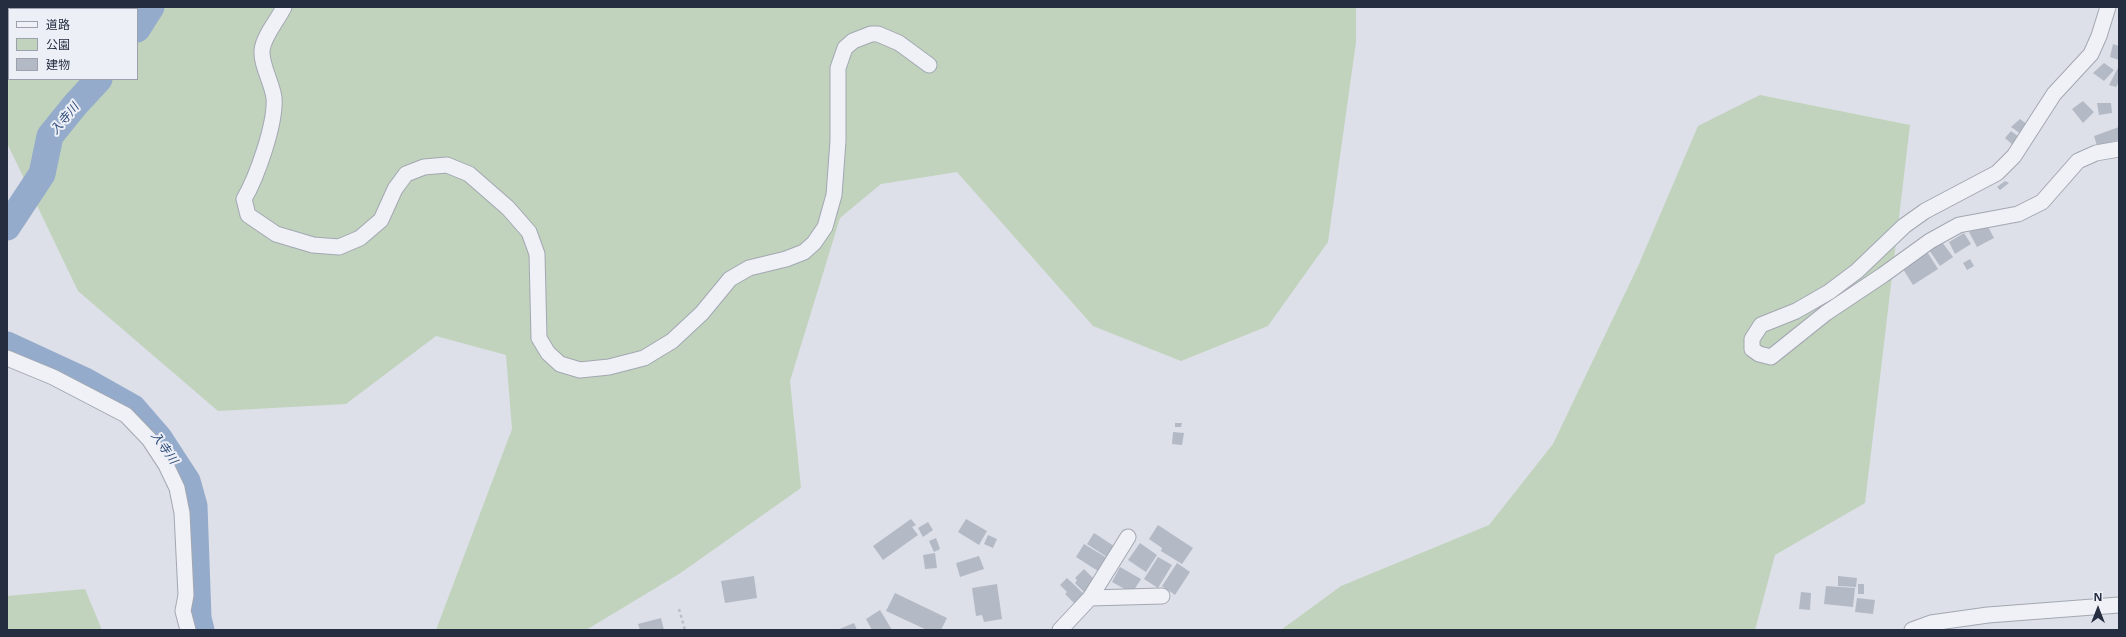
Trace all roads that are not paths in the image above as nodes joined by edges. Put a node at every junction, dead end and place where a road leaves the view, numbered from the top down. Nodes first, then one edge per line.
1 (284, 7) edge
2 (2108, 7) edge
3 (929, 65) dead end
4 (2119, 149) edge
5 (7, 358) edge
6 (1128, 538) dead end
7 (1162, 596) dead end
8 (1090, 598) junction
9 (2119, 605) edge
10 (188, 630) edge
11 (1060, 630) edge
12 (1912, 630) edge

1 - 3 street
2 - 4 street
5 - 10 street
6 - 8 street
7 - 8 street
8 - 11 street
9 - 12 street

